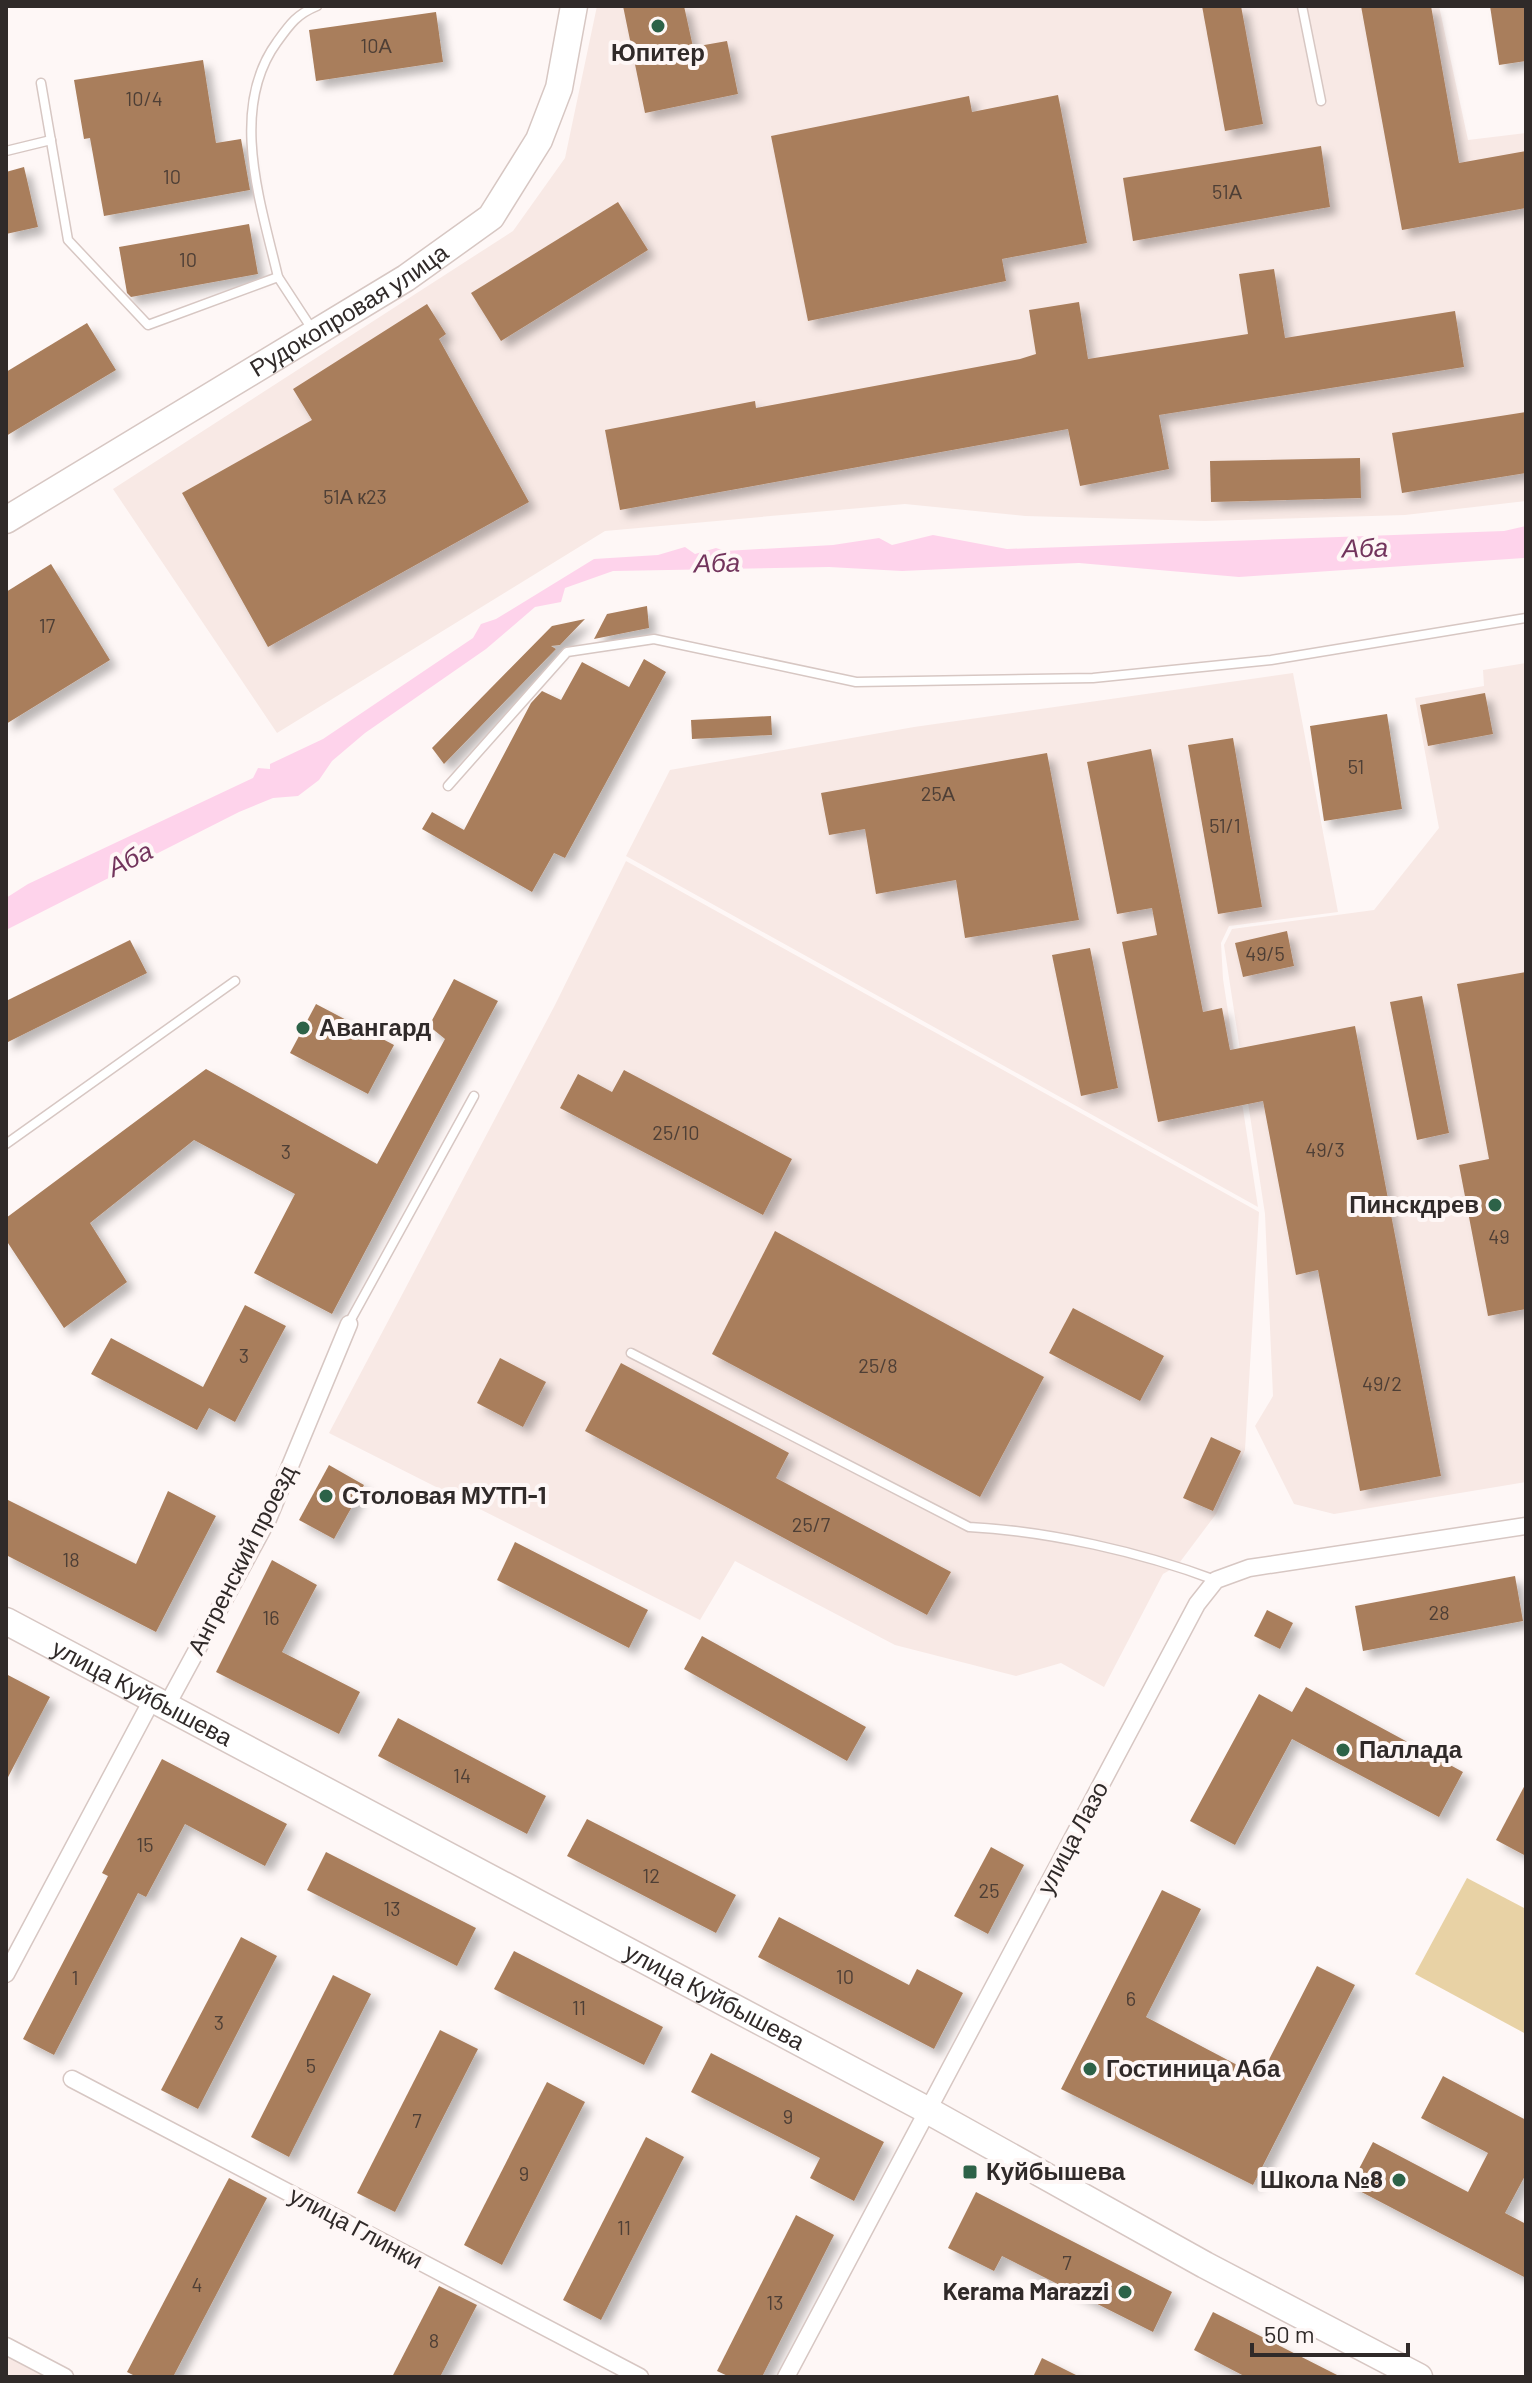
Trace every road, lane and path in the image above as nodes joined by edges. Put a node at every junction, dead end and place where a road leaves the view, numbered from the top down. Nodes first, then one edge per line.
1 (317, 6) edge
2 (574, 6) edge
3 (1302, 6) edge
4 (41, 83) dead end
5 (1321, 101) dead end
6 (51, 140) junction
7 (6, 151) edge
8 (278, 277) junction
9 (315, 333) junction
10 (6, 520) edge
11 (1526, 618) edge
12 (448, 786) dead end
13 (235, 981) dead end
14 (474, 1096) dead end
15 (6, 1144) edge
16 (349, 1324) joint
17 (631, 1353) dead end
18 (1526, 1526) edge
19 (1216, 1580) junction
20 (6, 1621) edge
21 (160, 1701) junction
22 (6, 1974) edge
23 (72, 2079) dead end
24 (927, 2110) junction
25 (6, 2346) edge
26 (65, 2377) edge
27 (640, 2377) edge
28 (786, 2377) edge
29 (1419, 2377) edge

1 - 8 lane
2 - 9 main road, Рудокопровая улица
3 - 5 lane
4 - 6 lane
6 - 7 lane
6 - 8 lane
8 - 9 lane
9 - 10 main road, Рудокопровая улица
11 - 12 lane
13 - 15 lane
14 - 16 lane
16 - 21 street, Ангренский проезд
17 - 19 lane
18 - 19 street
19 - 24 street, улица Лазо
20 - 21 main road, улица Куйбышева
21 - 22 street, Ангренский проезд
21 - 24 main road, улица Куйбышева
23 - 27 street, улица Глинки
24 - 28 street, улица Лазо
24 - 29 main road, улица Куйбышева
25 - 26 street

